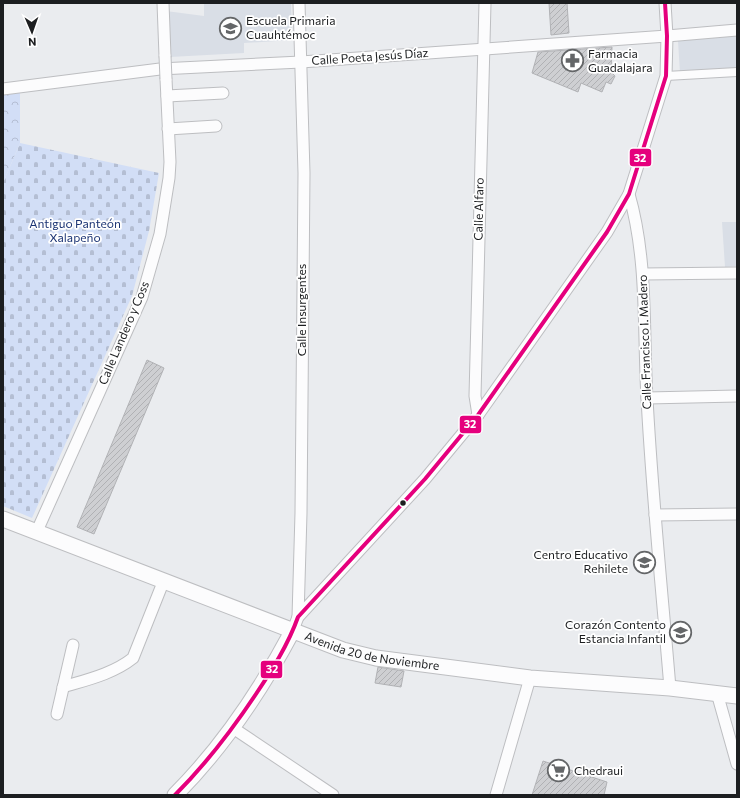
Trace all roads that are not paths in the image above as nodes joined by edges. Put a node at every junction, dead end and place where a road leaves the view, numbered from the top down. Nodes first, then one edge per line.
1 (163, 3) edge
2 (299, 3) edge
3 (485, 3) edge
4 (664, 3) edge
5 (737, 30) edge
6 (667, 36) junction
7 (483, 48) junction
8 (301, 62) junction
9 (737, 72) edge
10 (666, 76) junction
11 (3, 89) edge
12 (223, 93) dead end
13 (167, 96) junction
14 (216, 126) dead end
15 (168, 129) junction
16 (629, 194) junction
17 (737, 273) edge
18 (643, 274) junction
19 (737, 396) edge
20 (647, 398) junction
21 (478, 415) junction
22 (737, 514) edge
23 (655, 515) junction
24 (3, 519) edge
25 (37, 531) junction
26 (164, 580) junction
27 (296, 624) junction
28 (73, 645) dead end
29 (530, 678) junction
30 (62, 687) junction
31 (670, 688) junction
32 (717, 693) junction
33 (737, 696) edge
34 (57, 714) dead end
35 (233, 728) junction
36 (737, 764) edge
37 (176, 795) edge
38 (333, 795) edge
39 (496, 795) edge

1 - 13 street, Calle Landero y Coss, bridge
2 - 8 street, Calle Insurgentes
3 - 7 street, Calle Alfaro
4 - 6 street
5 - 6 street, Calle Poeta Jesús Díaz
6 - 7 street, Calle Poeta Jesús Díaz
6 - 10 street
7 - 8 street, Calle Poeta Jesús Díaz
7 - 21 street, Calle Alfaro
8 - 11 street, Calle Poeta Jesús Díaz
8 - 27 street, Calle Insurgentes
9 - 10 street
10 - 16 street
12 - 13 street
13 - 15 street, Calle Landero y Coss
14 - 15 street
15 - 25 street, Calle Landero y Coss
16 - 18 street, Calle Francisco I. Madero
16 - 21 street
17 - 18 street
18 - 20 street, Calle Francisco I. Madero
19 - 20 street
20 - 23 street, Calle Francisco I. Madero
21 - 27 street
22 - 23 street
23 - 31 street, Calle Francisco I. Madero
24 - 25 main road, Avenida 20 de Noviembre
25 - 26 main road, Avenida 20 de Noviembre
26 - 27 main road, Avenida 20 de Noviembre
26 - 30 street
27 - 29 main road, Avenida 20 de Noviembre
27 - 35 main road
28 - 30 street
29 - 31 main road, Avenida 20 de Noviembre
29 - 39 street
30 - 34 street
31 - 32 main road, Avenida 20 de Noviembre
32 - 33 main road, Avenida 20 de Noviembre
32 - 36 street
35 - 37 main road
35 - 38 street

